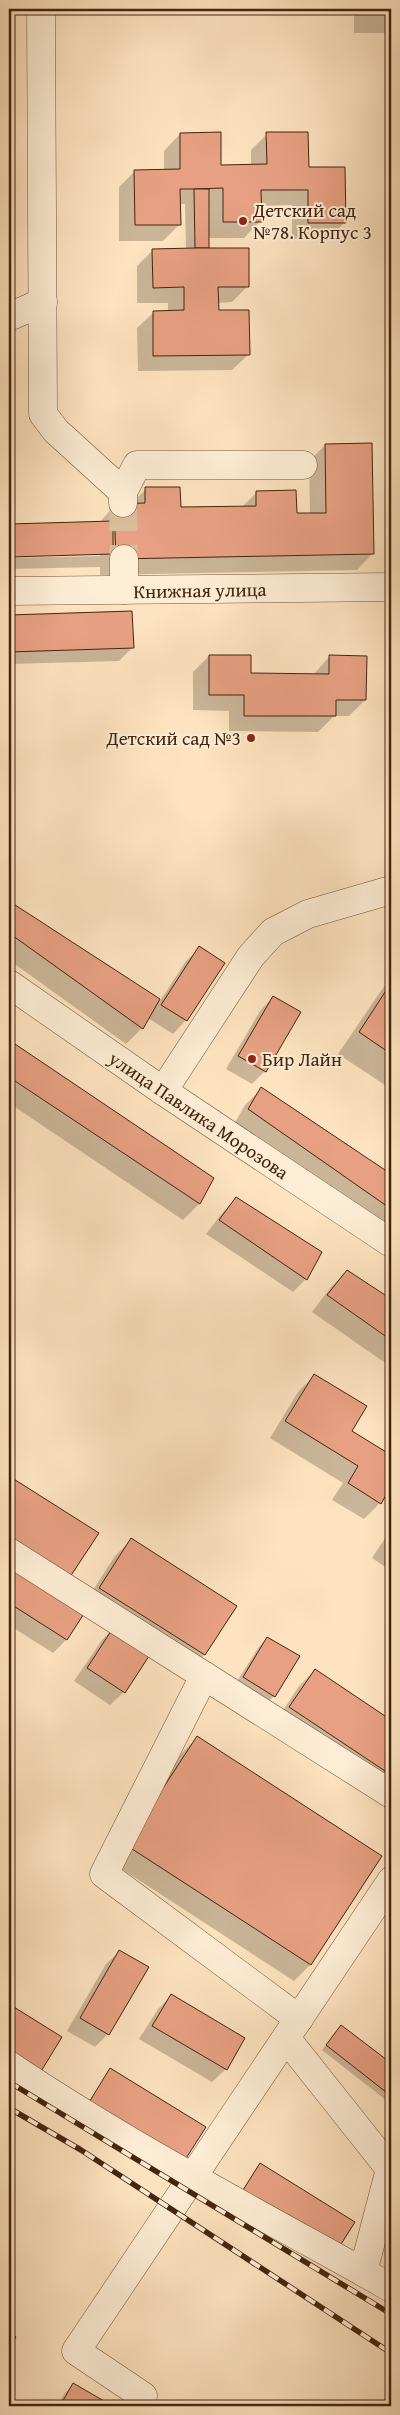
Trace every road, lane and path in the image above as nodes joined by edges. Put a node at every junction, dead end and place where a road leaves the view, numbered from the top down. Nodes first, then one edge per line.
1 (41, 9) edge
2 (43, 302) junction
3 (11, 316) dead end
4 (304, 464) dead end
5 (124, 559) tunnel mouth
6 (382, 588) edge
7 (124, 590) junction
8 (9, 591) edge
9 (391, 890) edge
10 (9, 984) edge
11 (163, 1091) junction
12 (391, 1243) edge
13 (9, 1552) edge
14 (204, 1676) junction
15 (391, 1794) edge
16 (391, 1881) edge
17 (293, 2028) junction
18 (9, 2066) edge
19 (193, 2177) junction
20 (363, 2272) junction
21 (391, 2288) edge
22 (143, 2396) dead end

1 - 2 street
2 - 3 street
2 - 4 street
5 - 7 street
6 - 7 street, Книжная улица
7 - 8 street, Книжная улица
9 - 11 street
10 - 11 street, улица Павлика Морозова
11 - 12 street, улица Павлика Морозова
13 - 14 street
14 - 15 street
14 - 17 street
16 - 17 street
17 - 19 street
17 - 20 street
18 - 19 street
19 - 20 street
19 - 22 street
20 - 21 street

